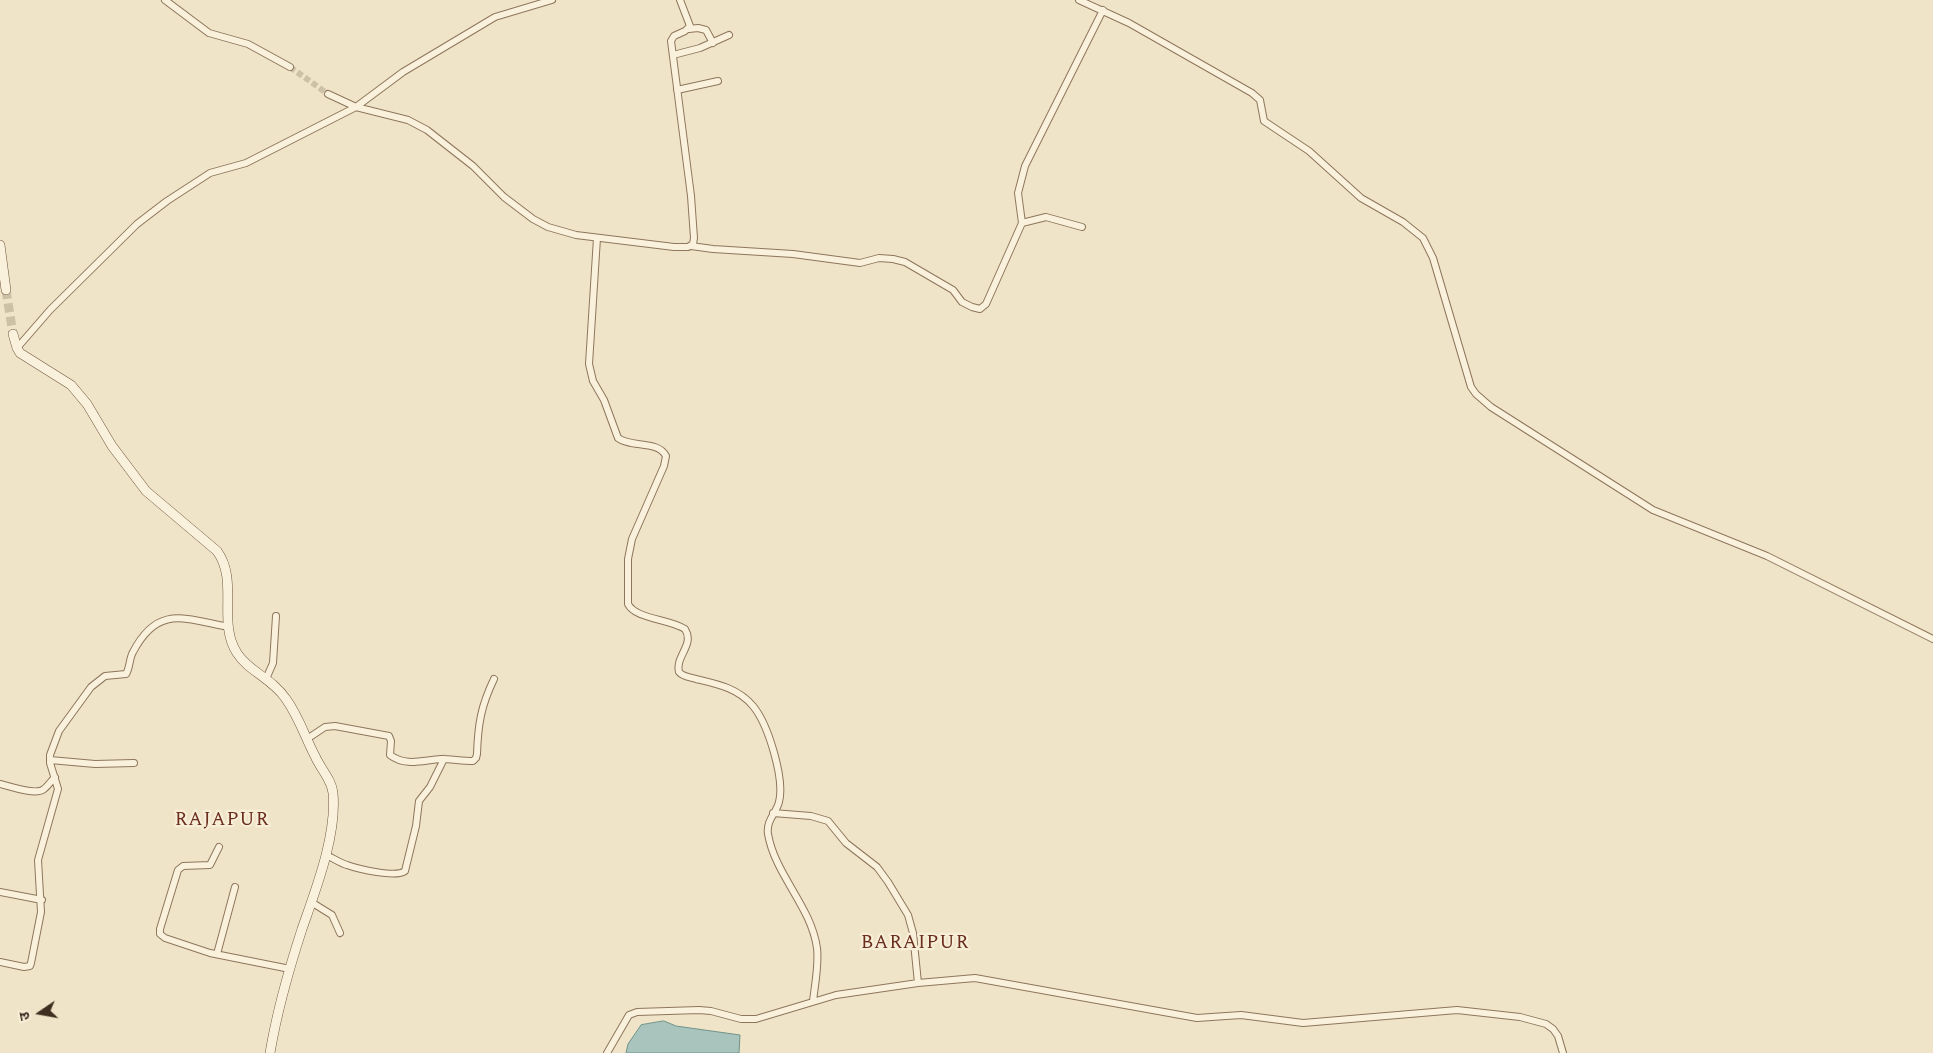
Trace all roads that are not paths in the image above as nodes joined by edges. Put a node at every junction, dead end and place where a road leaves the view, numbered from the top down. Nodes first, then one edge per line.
1 (165, 0) edge
2 (552, 0) edge
3 (680, 0) edge
4 (1079, 0) edge
5 (1103, 10) junction
6 (688, 29) junction
7 (729, 35) dead end
8 (713, 43) junction
9 (673, 55) junction
10 (290, 67) tunnel mouth
11 (718, 81) dead end
12 (677, 90) junction
13 (328, 94) tunnel mouth
14 (356, 107) junction
15 (1022, 223) junction
16 (1082, 227) dead end
17 (597, 238) junction
18 (0, 245) edge
19 (687, 247) junction
20 (0, 250) edge
21 (6, 290) tunnel mouth
22 (13, 334) tunnel mouth
23 (16, 348) junction
24 (276, 616) dead end
25 (229, 627) junction
26 (1933, 639) edge
27 (266, 679) junction
28 (494, 679) dead end
29 (307, 739) junction
30 (444, 759) junction
31 (50, 760) junction
32 (134, 763) dead end
33 (55, 777) junction
34 (0, 784) edge
35 (773, 813) junction
36 (219, 847) dead end
37 (326, 855) junction
38 (235, 887) dead end
39 (0, 892) edge
40 (42, 900) junction
41 (311, 902) junction
42 (340, 934) dead end
43 (217, 954) junction
44 (0, 962) edge
45 (290, 969) junction
46 (918, 983) junction
47 (813, 1001) junction
48 (270, 1053) edge
49 (607, 1053) edge
50 (1563, 1053) edge

1 - 10 street
2 - 14 street
3 - 6 street
4 - 5 street
5 - 15 street
5 - 26 street
6 - 8 street
6 - 9 street
7 - 8 street
8 - 9 street
9 - 12 street
11 - 12 street
12 - 19 street
13 - 14 street
14 - 17 street
14 - 23 street
15 - 16 street
15 - 19 street
17 - 19 street
17 - 35 street
18 - 20 street
20 - 21 street
22 - 23 street
23 - 25 street
24 - 27 street
25 - 27 street
25 - 31 street
27 - 29 street
28 - 30 street
29 - 30 street
29 - 37 street
30 - 37 street
31 - 32 street
31 - 33 street
33 - 34 street
33 - 40 street
35 - 46 street
35 - 47 street
36 - 43 street
37 - 41 street
38 - 43 street
39 - 40 street
40 - 44 street
41 - 42 street
41 - 45 street
43 - 45 street
45 - 48 street
46 - 47 street
46 - 50 street
47 - 49 street

